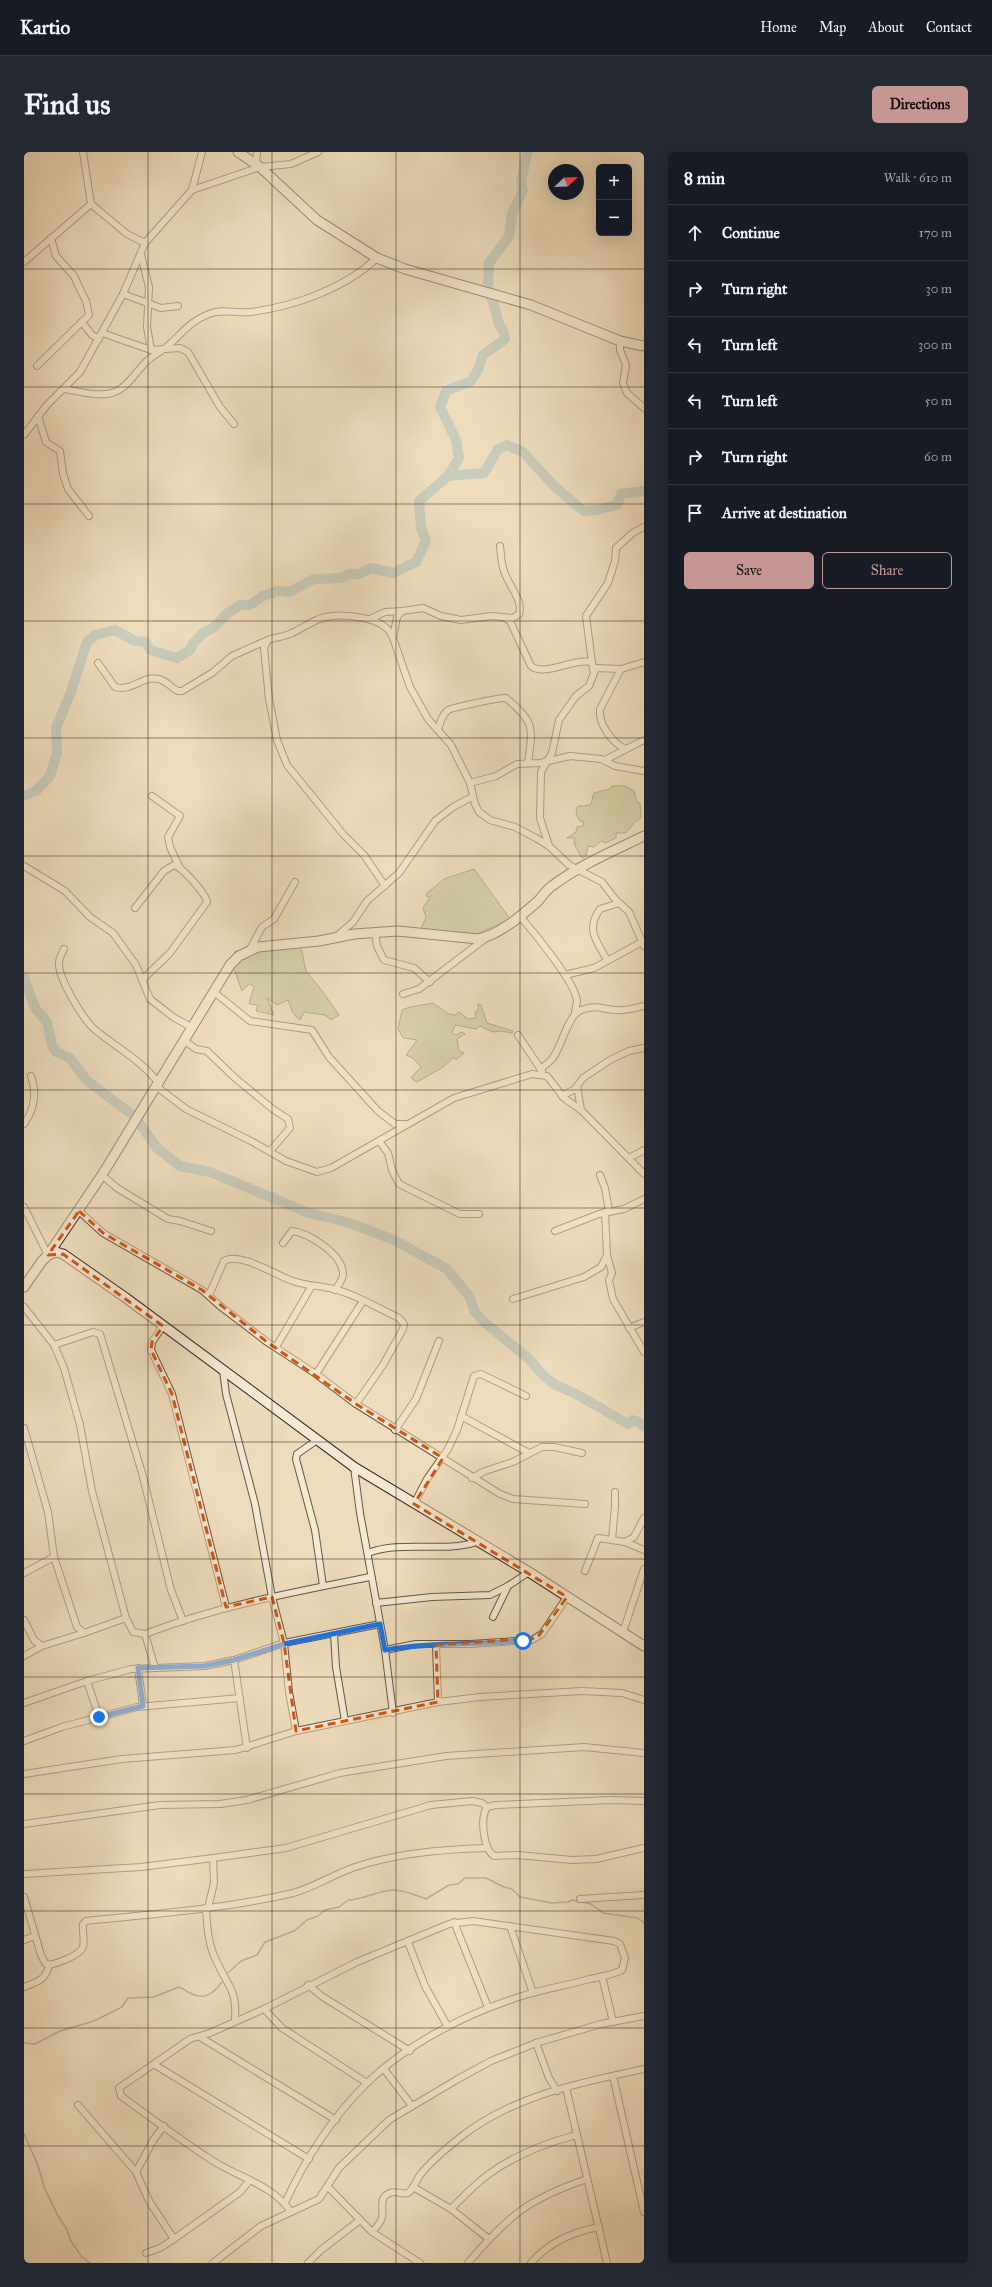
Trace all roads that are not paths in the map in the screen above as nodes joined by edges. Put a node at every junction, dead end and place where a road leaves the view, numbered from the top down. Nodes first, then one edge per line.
1 (83, 152) edge
2 (202, 152) edge
3 (238, 152) edge
4 (256, 152) edge
5 (318, 152) edge
6 (258, 165) junction
7 (192, 190) junction
8 (91, 204) junction
9 (51, 238) junction
10 (145, 243) junction
11 (141, 254) junction
12 (377, 258) junction
13 (24, 262) edge
14 (123, 294) junction
15 (148, 305) junction
16 (178, 306) dead end
17 (82, 322) junction
18 (100, 336) junction
19 (620, 341) junction
20 (644, 346) edge
21 (151, 350) junction
22 (163, 350) junction
23 (37, 366) dead end
24 (64, 389) junction
25 (644, 408) edge
26 (38, 416) junction
27 (234, 424) dead end
28 (24, 435) edge
29 (88, 516) dead end
30 (644, 527) edge
31 (500, 546) dead end
32 (402, 610) junction
33 (505, 618) junction
34 (370, 619) junction
35 (393, 638) junction
36 (268, 640) junction
37 (591, 662) junction
38 (644, 662) edge
39 (98, 663) dead end
40 (621, 669) junction
41 (593, 670) junction
42 (438, 730) junction
43 (644, 740) edge
44 (625, 749) junction
45 (605, 760) junction
46 (549, 761) junction
47 (528, 763) junction
48 (644, 771) edge
49 (470, 783) junction
50 (152, 796) dead end
51 (472, 797) junction
52 (644, 836) edge
53 (549, 846) junction
54 (24, 866) edge
55 (180, 868) junction
56 (577, 869) junction
57 (295, 882) dead end
58 (385, 886) junction
59 (619, 903) junction
60 (135, 908) dead end
61 (519, 915) junction
62 (375, 932) junction
63 (487, 937) junction
64 (334, 938) junction
65 (643, 944) edge
66 (64, 949) dead end
67 (250, 949) junction
68 (607, 960) junction
69 (565, 976) junction
70 (142, 980) junction
71 (430, 982) junction
72 (214, 992) junction
73 (403, 994) dead end
74 (644, 1006) edge
75 (575, 1013) junction
76 (193, 1028) junction
77 (518, 1035) dead end
78 (185, 1042) junction
79 (644, 1048) edge
80 (540, 1069) junction
81 (31, 1076) dead end
82 (547, 1076) junction
83 (158, 1086) junction
84 (578, 1086) junction
85 (562, 1096) junction
86 (581, 1110) junction
87 (24, 1124) edge
88 (404, 1124) junction
89 (379, 1140) junction
90 (644, 1150) edge
91 (270, 1151) junction
92 (629, 1158) junction
93 (644, 1174) edge
94 (102, 1175) junction
95 (600, 1175) dead end
96 (644, 1199) edge
97 (24, 1206) edge
98 (79, 1211) junction
99 (607, 1212) junction
100 (479, 1214) dead end
101 (210, 1231) dead end
102 (555, 1231) dead end
103 (283, 1243) dead end
104 (48, 1255) junction
105 (607, 1255) junction
106 (24, 1287) edge
107 (311, 1287) junction
108 (335, 1290) junction
109 (209, 1295) junction
110 (513, 1299) dead end
111 (363, 1301) junction
112 (24, 1307) edge
113 (644, 1322) edge
114 (164, 1326) junction
115 (629, 1328) junction
116 (439, 1341) dead end
117 (54, 1346) junction
118 (276, 1347) junction
119 (644, 1352) edge
120 (223, 1370) junction
121 (316, 1374) junction
122 (526, 1396) dead end
123 (356, 1404) junction
124 (461, 1416) junction
125 (24, 1428) edge
126 (395, 1430) junction
127 (317, 1440) junction
128 (529, 1453) junction
129 (582, 1453) dead end
130 (443, 1458) junction
131 (354, 1467) junction
132 (472, 1478) junction
133 (615, 1492) dead end
134 (414, 1504) junction
135 (585, 1504) dead end
136 (644, 1518) edge
137 (634, 1536) junction
138 (612, 1540) junction
139 (477, 1542) junction
140 (626, 1542) junction
141 (638, 1546) junction
142 (644, 1550) edge
143 (368, 1553) junction
144 (54, 1557) junction
145 (644, 1569) edge
146 (585, 1571) dead end
147 (529, 1572) junction
148 (24, 1573) edge
149 (370, 1577) junction
150 (323, 1586) junction
151 (508, 1586) junction
152 (272, 1596) junction
153 (567, 1597) junction
154 (376, 1604) junction
155 (226, 1607) junction
156 (493, 1617) dead end
157 (126, 1618) junction
158 (24, 1620) edge
159 (183, 1621) junction
160 (380, 1624) junction
161 (622, 1632) junction
162 (84, 1633) junction
163 (145, 1634) junction
164 (334, 1634) junction
165 (284, 1644) junction
166 (436, 1645) junction
167 (42, 1646) junction
168 (644, 1646) edge
169 (385, 1650) junction
170 (24, 1656) edge
171 (234, 1660) junction
172 (138, 1668) junction
173 (155, 1668) junction
174 (87, 1681) junction
175 (240, 1698) junction
176 (644, 1700) edge
177 (438, 1702) junction
178 (24, 1703) edge
179 (143, 1706) junction
180 (393, 1713) junction
181 (99, 1717) junction
182 (345, 1721) junction
183 (296, 1731) junction
184 (24, 1741) edge
185 (247, 1748) junction
186 (644, 1753) edge
187 (24, 1774) edge
188 (644, 1801) edge
189 (487, 1807) junction
190 (24, 1824) edge
191 (487, 1848) junction
192 (644, 1848) edge
193 (213, 1858) junction
194 (24, 1874) edge
195 (644, 1896) edge
196 (24, 1897) edge
197 (580, 1899) dead end
198 (207, 1908) junction
199 (454, 1922) junction
200 (510, 1926) junction
201 (35, 1936) junction
202 (24, 1940) edge
203 (408, 1942) junction
204 (49, 1965) junction
205 (602, 1976) junction
206 (308, 1985) junction
207 (24, 1987) edge
208 (532, 1993) junction
209 (488, 2007) junction
210 (264, 2009) junction
211 (644, 2016) edge
212 (235, 2021) junction
213 (613, 2022) junction
214 (448, 2027) junction
215 (200, 2037) junction
216 (536, 2043) junction
217 (410, 2051) junction
218 (155, 2065) junction
219 (384, 2069) junction
220 (644, 2069) edge
221 (613, 2076) junction
222 (367, 2083) junction
223 (566, 2088) junction
224 (556, 2091) junction
225 (78, 2105) dead end
226 (412, 2106) junction
227 (336, 2120) junction
228 (164, 2126) junction
229 (576, 2135) junction
230 (309, 2159) junction
231 (136, 2172) junction
232 (587, 2179) junction
233 (250, 2180) junction
234 (328, 2187) junction
235 (413, 2187) junction
236 (285, 2203) junction
237 (451, 2209) junction
238 (291, 2212) junction
239 (644, 2212) edge
240 (360, 2220) junction
241 (599, 2227) junction
242 (372, 2232) junction
243 (174, 2239) junction
244 (489, 2239) junction
245 (146, 2253) dead end
246 (213, 2263) edge
247 (308, 2263) edge
248 (420, 2263) edge
249 (468, 2263) edge
250 (531, 2263) edge
251 (607, 2263) edge

1 - 8 street
2 - 7 street
3 - 6 street
4 - 6 street
5 - 6 street
6 - 7 street
6 - 12 street
7 - 10 street
8 - 9 street
8 - 10 street
9 - 13 street
9 - 17 street
10 - 11 street
11 - 14 street
11 - 15 street
12 - 19 street
12 - 22 street
14 - 15 street
14 - 18 street
15 - 16 street
15 - 21 street
17 - 18 street
17 - 23 street
18 - 21 street
18 - 24 street
19 - 20 street
19 - 25 street
21 - 22 street
22 - 24 street
22 - 27 street
24 - 26 street
26 - 28 street
26 - 29 street
30 - 37 street
31 - 33 street
32 - 33 street
32 - 34 street
32 - 35 street
33 - 37 street
34 - 35 street
34 - 36 street
35 - 42 street
36 - 39 street
36 - 58 street
37 - 41 street
38 - 40 street
40 - 41 street
40 - 44 street
41 - 46 street
42 - 47 street
42 - 49 street
43 - 44 street
44 - 45 street
45 - 46 street
45 - 48 street
46 - 47 street
46 - 53 street
47 - 49 street
49 - 51 street
50 - 55 street
51 - 53 street
51 - 58 street
52 - 56 street
53 - 56 street
54 - 70 street
55 - 60 street
55 - 70 street
56 - 59 street
56 - 61 street
57 - 67 street
58 - 64 street
59 - 65 street
59 - 68 street
61 - 63 street
61 - 69 street
62 - 63 street
62 - 64 street
62 - 71 street
63 - 71 street
64 - 67 street
65 - 68 street
66 - 83 street
67 - 72 street
68 - 69 street
69 - 75 street
70 - 76 street
71 - 73 street
72 - 76 street
72 - 88 street
74 - 75 street
75 - 80 street
76 - 78 street
77 - 80 street
78 - 83 street
78 - 91 street
79 - 84 street
80 - 82 street
81 - 87 street
82 - 85 street
82 - 88 street
83 - 91 street
83 - 94 street
84 - 85 street
84 - 86 street
85 - 86 street
86 - 92 street
88 - 89 street
89 - 91 street
89 - 100 street
90 - 92 street
92 - 93 street
94 - 98 street
94 - 101 street
95 - 99 street
96 - 99 street
97 - 104 street
98 - 104 street
98 - 109 street
99 - 102 street
99 - 105 street
103 - 108 street
104 - 106 street
104 - 114 street
105 - 110 street
105 - 115 street
107 - 108 street
107 - 109 street
107 - 118 street
108 - 111 street
109 - 118 street
111 - 121 street
111 - 123 street
112 - 117 street
113 - 115 street
114 - 120 street
114 - 155 street
115 - 119 street
116 - 126 street
117 - 157 street
117 - 159 street
118 - 121 street
120 - 127 street
120 - 152 street
121 - 123 street
122 - 124 street
123 - 126 street
124 - 128 street
124 - 130 street
125 - 144 street
126 - 130 street
127 - 131 street
127 - 150 street
128 - 129 street
128 - 132 street
130 - 132 street
130 - 134 street
131 - 134 street
131 - 143 street
132 - 135 street
133 - 138 street
134 - 139 street
136 - 137 street
137 - 140 street
137 - 141 street
138 - 140 street
138 - 146 street
139 - 143 street
139 - 147 street
140 - 141 street
141 - 142 street
143 - 149 street
144 - 148 street
144 - 162 street
145 - 161 street
147 - 151 street
147 - 153 street
149 - 150 street
149 - 154 street
150 - 152 street
151 - 154 street
151 - 156 street
152 - 155 street
152 - 165 street
153 - 161 street
153 - 166 street
154 - 160 street
155 - 159 street
157 - 162 street
157 - 163 street
158 - 167 street
159 - 163 street
160 - 164 street
160 - 169 street
161 - 168 street
162 - 167 street
163 - 173 street
164 - 165 street
164 - 182 street
165 - 171 street
165 - 183 street
166 - 169 street
166 - 177 street
167 - 170 street
169 - 180 street
171 - 173 street
171 - 175 street
172 - 173 street
172 - 174 street
172 - 179 street
174 - 178 street
174 - 181 street
175 - 179 street
175 - 185 street
176 - 177 street
177 - 180 street
179 - 181 street
180 - 182 street
181 - 184 street
182 - 183 street
183 - 185 street
185 - 187 street
186 - 190 street
188 - 189 street
189 - 191 street
189 - 193 street
191 - 192 street
191 - 198 street
193 - 194 street
193 - 198 street
195 - 197 street
196 - 201 street
198 - 204 street
198 - 212 street
199 - 200 street
199 - 203 street
199 - 209 street
200 - 205 street
200 - 208 street
201 - 202 street
201 - 204 street
203 - 206 street
203 - 214 street
204 - 207 street
205 - 208 street
205 - 213 street
206 - 210 street
206 - 217 street
208 - 209 street
209 - 214 street
210 - 212 street
210 - 222 street
211 - 213 street
212 - 215 street
213 - 216 street
214 - 217 street
215 - 218 street
215 - 227 street
216 - 224 street
216 - 226 street
217 - 219 street
218 - 228 street
218 - 230 street
219 - 222 street
219 - 226 street
220 - 221 street
221 - 223 street
221 - 239 street
222 - 227 street
223 - 224 street
223 - 229 street
224 - 235 street
225 - 231 street
226 - 234 street
227 - 230 street
228 - 231 street
228 - 233 street
229 - 232 street
229 - 237 street
230 - 236 street
231 - 243 street
232 - 241 street
232 - 244 street
233 - 236 street
233 - 243 street
234 - 238 street
234 - 240 street
235 - 237 street
235 - 242 street
236 - 238 street
237 - 244 street
238 - 246 street
240 - 242 street
240 - 247 street
241 - 250 street
241 - 251 street
242 - 248 street
243 - 245 street
244 - 249 street

